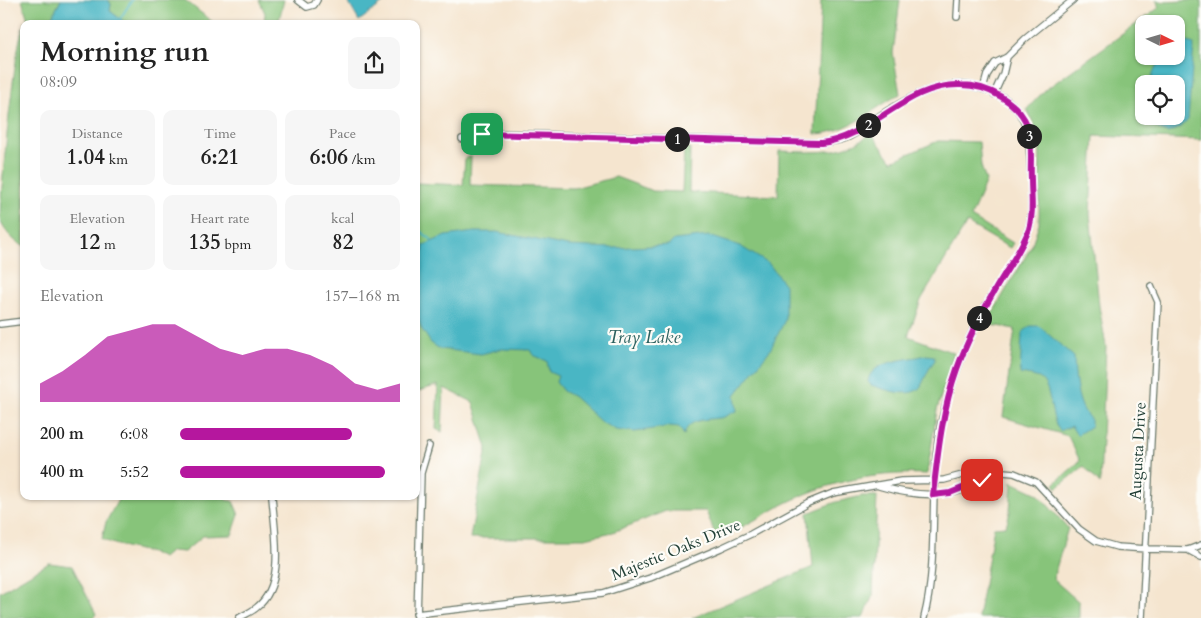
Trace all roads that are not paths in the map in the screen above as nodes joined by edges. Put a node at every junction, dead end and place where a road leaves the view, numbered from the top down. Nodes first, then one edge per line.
1 (298, 0) edge
2 (317, 0) edge
3 (958, 0) edge
4 (1073, 0) edge
5 (957, 16) dead end
6 (1007, 57) junction
7 (982, 89) junction
8 (994, 94) junction
9 (462, 139) dead end
10 (1151, 286) dead end
11 (20, 322) edge
12 (0, 324) edge
13 (429, 446) dead end
14 (989, 472) junction
15 (935, 481) junction
16 (876, 485) junction
17 (933, 495) junction
18 (272, 500) edge
19 (1201, 545) edge
20 (1147, 549) junction
21 (1188, 550) junction
22 (1201, 557) edge
23 (416, 616) edge
24 (239, 618) edge
25 (924, 618) edge
26 (1142, 618) edge

1 - 2 street
3 - 5 street
4 - 6 street
6 - 7 street
6 - 8 street
7 - 8 street
7 - 9 street
8 - 15 street
10 - 20 street, Augusta Drive
11 - 12 street
13 - 23 street
14 - 15 street, Majestic Oaks Drive
14 - 17 street, Majestic Oaks Drive
14 - 20 street, Majestic Oaks Drive
15 - 16 street, Majestic Oaks Drive
15 - 17 street
16 - 17 street, Majestic Oaks Drive
16 - 23 street, Majestic Oaks Drive
17 - 25 street
18 - 24 street
19 - 21 street, Majestic Oaks Drive
20 - 21 street, Majestic Oaks Drive
20 - 26 street, Augusta Drive
21 - 22 street, Majestic Oaks Drive

